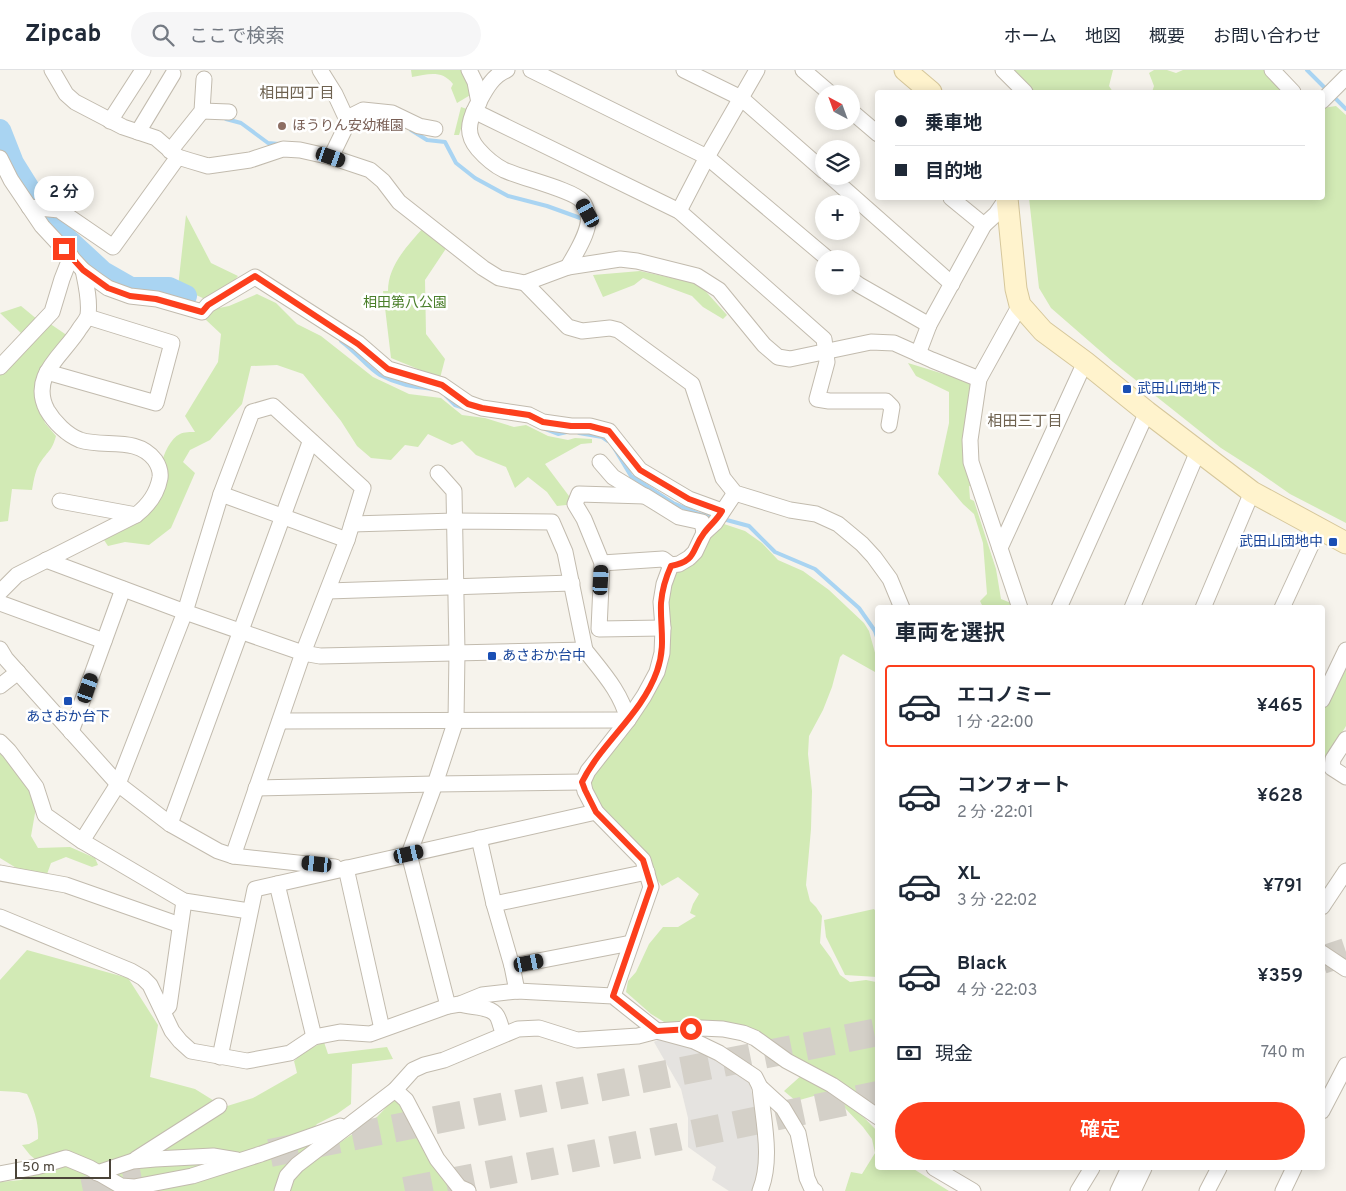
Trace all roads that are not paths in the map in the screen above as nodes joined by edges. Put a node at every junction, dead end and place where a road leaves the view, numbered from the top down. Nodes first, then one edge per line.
1 (143, 70) edge
2 (320, 70) edge
3 (469, 70) edge
4 (507, 70) edge
5 (530, 70) edge
6 (684, 70) edge
7 (757, 70) edge
8 (803, 70) edge
9 (905, 70) edge
10 (1003, 70) edge
11 (1272, 70) edge
12 (57, 72) edge
13 (173, 74) dead end
14 (1346, 77) edge
15 (204, 78) dead end
16 (820, 85) edge
17 (929, 90) edge
18 (1022, 90) edge
19 (1292, 90) edge
20 (741, 98) junction
21 (1325, 98) edge
22 (477, 107) junction
23 (202, 111) junction
24 (229, 112) dead end
25 (860, 119) edge
26 (110, 121) junction
27 (348, 122) junction
28 (435, 130) dead end
29 (138, 132) junction
30 (875, 132) edge
31 (174, 154) junction
32 (331, 157) junction
33 (708, 157) junction
34 (0, 158) edge
35 (815, 163) edge
36 (840, 185) edge
37 (953, 200) edge
38 (1006, 200) edge
39 (1007, 200) edge
40 (37, 208) junction
41 (679, 212) junction
42 (984, 225) junction
43 (817, 250) edge
44 (72, 256) junction
45 (568, 267) junction
46 (83, 270) junction
47 (525, 283) junction
48 (952, 284) junction
49 (860, 287) edge
50 (1020, 305) junction
51 (88, 316) junction
52 (929, 325) junction
53 (826, 351) junction
54 (918, 354) junction
55 (1085, 362) junction
56 (0, 368) edge
57 (47, 372) junction
58 (979, 379) junction
59 (1147, 412) junction
60 (888, 425) dead end
61 (312, 442) junction
62 (1198, 451) junction
63 (600, 462) dead end
64 (438, 473) dead end
65 (1252, 492) junction
66 (735, 493) junction
67 (221, 494) junction
68 (645, 496) junction
69 (60, 501) dead end
70 (722, 511) junction
71 (136, 515) junction
72 (283, 516) junction
73 (455, 521) junction
74 (352, 524) junction
75 (1318, 528) junction
76 (704, 533) junction
77 (347, 540) junction
78 (1346, 543) edge
79 (1000, 548) junction
80 (46, 560) junction
81 (602, 563) junction
82 (671, 566) junction
83 (572, 583) junction
84 (456, 588) junction
85 (123, 589) junction
86 (328, 591) junction
87 (0, 592) edge
88 (0, 603) edge
89 (901, 605) edge
90 (1019, 605) edge
91 (1060, 605) edge
92 (1133, 605) edge
93 (1203, 605) edge
94 (1283, 605) edge
95 (185, 612) junction
96 (663, 628) junction
97 (242, 632) junction
98 (104, 641) junction
99 (0, 649) edge
100 (585, 650) junction
101 (1346, 650) edge
102 (457, 652) junction
103 (303, 653) junction
104 (18, 672) junction
105 (0, 686) edge
106 (1325, 694) edge
107 (456, 720) junction
108 (628, 720) junction
109 (280, 721) junction
110 (71, 732) junction
111 (1346, 739) edge
112 (0, 742) edge
113 (1346, 777) edge
114 (582, 782) junction
115 (118, 784) junction
116 (435, 784) junction
117 (256, 788) junction
118 (596, 812) junction
119 (170, 824) junction
120 (479, 838) junction
121 (82, 841) junction
122 (409, 854) junction
123 (233, 856) junction
124 (342, 869) junction
125 (1346, 871) edge
126 (647, 872) junction
127 (0, 873) edge
128 (277, 884) junction
129 (184, 901) junction
130 (1325, 902) edge
131 (494, 904) junction
132 (249, 911) junction
133 (0, 917) edge
134 (180, 925) junction
135 (631, 943) junction
136 (1325, 958) edge
137 (512, 966) junction
138 (1346, 969) edge
139 (517, 991) junction
140 (613, 996) junction
141 (454, 1005) junction
142 (164, 1010) junction
143 (382, 1029) junction
144 (657, 1031) junction
145 (504, 1034) junction
146 (314, 1038) junction
147 (220, 1057) junction
148 (1346, 1065) edge
149 (760, 1087) junction
150 (395, 1090) junction
151 (219, 1106) dead end
152 (1325, 1106) edge
153 (875, 1115) edge
154 (358, 1119) junction
155 (241, 1160) junction
156 (133, 1161) junction
157 (937, 1170) edge
158 (1091, 1170) edge
159 (1128, 1170) edge
160 (1143, 1170) edge
161 (1218, 1170) edge
162 (1293, 1170) edge
163 (97, 1173) junction
164 (0, 1174) edge
165 (282, 1191) edge
166 (468, 1191) edge
167 (760, 1191) edge
168 (814, 1191) edge
169 (973, 1191) edge
170 (1078, 1191) edge
171 (1118, 1191) edge
172 (1132, 1191) edge
173 (1207, 1191) edge
174 (1283, 1191) edge

1 - 26 street
2 - 27 street
3 - 22 street
4 - 22 street
5 - 33 street
6 - 20 street
7 - 20 street
8 - 16 street
9 - 17 street
10 - 18 street
11 - 19 street
12 - 26 street
13 - 29 street
14 - 21 street
15 - 23 street
20 - 33 street
20 - 35 street
22 - 41 street
22 - 45 street
23 - 24 street
23 - 31 street
25 - 30 street
26 - 29 street
27 - 28 street
27 - 32 street
29 - 31 street
31 - 32 street
31 - 40 street
32 - 47 street
33 - 41 street
33 - 43 street
34 - 40 street
36 - 48 street
37 - 42 street
38 - 42 street
39 - 50 street
40 - 44 street
41 - 53 street
42 - 48 street
44 - 46 street
44 - 56 street
45 - 47 street
45 - 53 street
46 - 51 street
46 - 70 street
47 - 66 street
48 - 52 street
49 - 52 street
50 - 55 street
50 - 58 street
51 - 57 street
51 - 57 street
52 - 54 street
53 - 54 street
53 - 60 street
54 - 58 street
55 - 59 street
55 - 79 street
57 - 71 street
58 - 79 street
59 - 62 street
59 - 91 street
61 - 67 street
61 - 72 street
61 - 74 street
62 - 65 street
62 - 92 street
63 - 68 street
64 - 73 street
65 - 75 street
65 - 93 street
66 - 70 street
66 - 89 street
67 - 72 street
67 - 95 street
68 - 76 street
68 - 81 street
69 - 71 street
70 - 76 street
71 - 80 street
72 - 77 street
72 - 97 street
73 - 74 street
73 - 83 street
73 - 84 street
74 - 77 street
75 - 78 street
75 - 94 street
76 - 82 street
77 - 86 street
79 - 90 street
80 - 85 street
80 - 87 street
81 - 82 street
81 - 96 street
82 - 96 street
83 - 84 street
83 - 100 street
84 - 86 street
84 - 102 street
85 - 95 street
85 - 98 street
86 - 103 street
88 - 98 street
95 - 97 street
95 - 115 street
96 - 108 street
97 - 103 street
97 - 119 street
98 - 110 street
99 - 104 street
100 - 102 street
100 - 108 street
101 - 106 street
102 - 103 street
102 - 107 street
103 - 109 street
104 - 105 street
104 - 110 street
107 - 108 street
107 - 109 street
107 - 116 street
108 - 114 street
109 - 117 street
110 - 115 street
111 - 113 street
112 - 121 street
114 - 116 street
114 - 118 street
115 - 119 street
115 - 121 street
116 - 117 street
116 - 122 street
117 - 123 street
118 - 120 street
118 - 126 street
119 - 123 street
120 - 122 street
120 - 131 street
121 - 129 street
122 - 124 street
122 - 141 street
123 - 124 street
124 - 128 street
124 - 143 street
125 - 130 street
126 - 131 street
126 - 135 street
127 - 134 street
128 - 132 street
128 - 146 street
129 - 132 street
129 - 134 street
131 - 137 street
132 - 147 street
133 - 142 street
134 - 142 street
135 - 137 street
135 - 140 street
136 - 138 street
137 - 139 street
139 - 140 street
139 - 141 street
140 - 144 street
141 - 143 street
141 - 145 street
142 - 147 street
143 - 146 street
144 - 145 street
144 - 149 street
144 - 153 street
145 - 150 street
146 - 147 street
148 - 152 street
149 - 167 street
149 - 168 street
150 - 154 street
150 - 166 street
151 - 156 street
154 - 155 street
154 - 165 street
155 - 156 street
155 - 163 street
156 - 163 street
157 - 169 street
158 - 170 street
159 - 171 street
160 - 172 street
161 - 173 street
162 - 174 street
163 - 164 street

